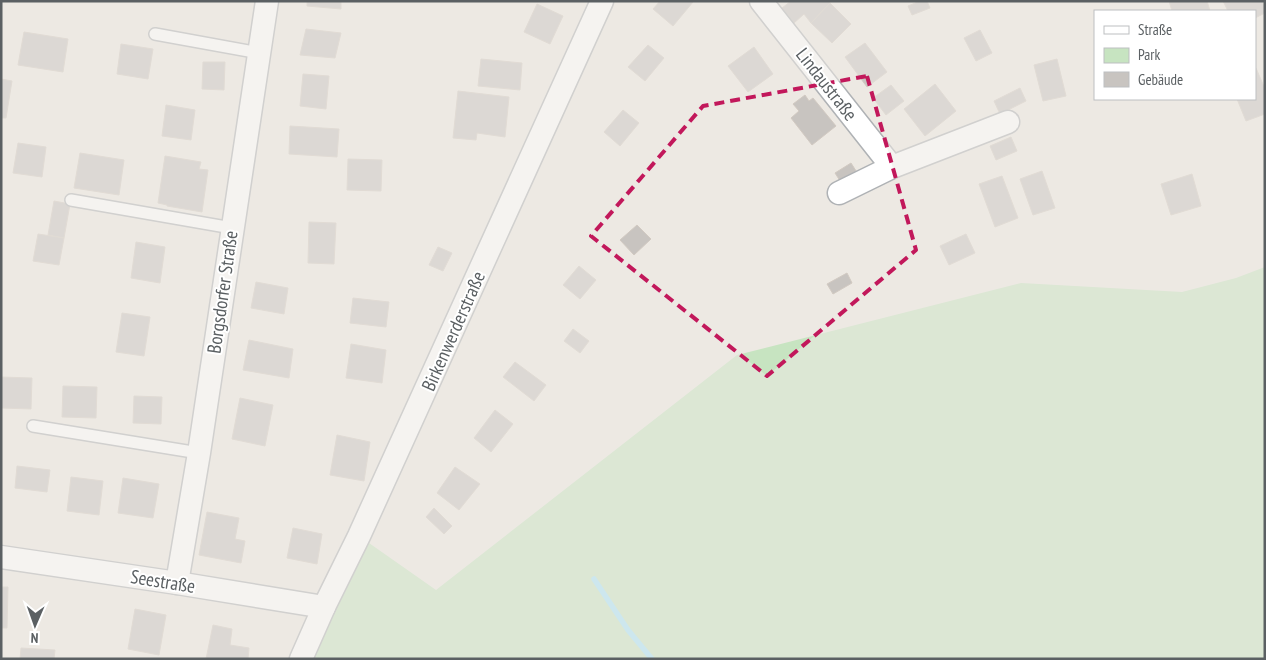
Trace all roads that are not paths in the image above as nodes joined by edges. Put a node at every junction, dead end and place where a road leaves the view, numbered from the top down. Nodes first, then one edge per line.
1 (267, 1) edge
2 (602, 1) edge
3 (761, 1) edge
4 (155, 34) dead end
5 (259, 53) junction
6 (1008, 122) dead end
7 (892, 167) junction
8 (839, 193) dead end
9 (72, 200) dead end
10 (232, 228) junction
11 (33, 426) dead end
12 (199, 453) junction
13 (1, 557) edge
14 (177, 583) junction
15 (324, 607) junction
16 (301, 659) edge

1 - 5 street, Borgsdorfer Straße
2 - 15 street, Birkenwerderstraße
3 - 7 street, Lindaustraße
4 - 5 lane
5 - 10 street, Borgsdorfer Straße
6 - 7 street
7 - 8 street
9 - 10 lane
10 - 12 street, Borgsdorfer Straße
11 - 12 lane
12 - 14 street, Borgsdorfer Straße
13 - 14 street, Seestraße
14 - 15 street, Seestraße
15 - 16 street, Birkenwerderstraße

